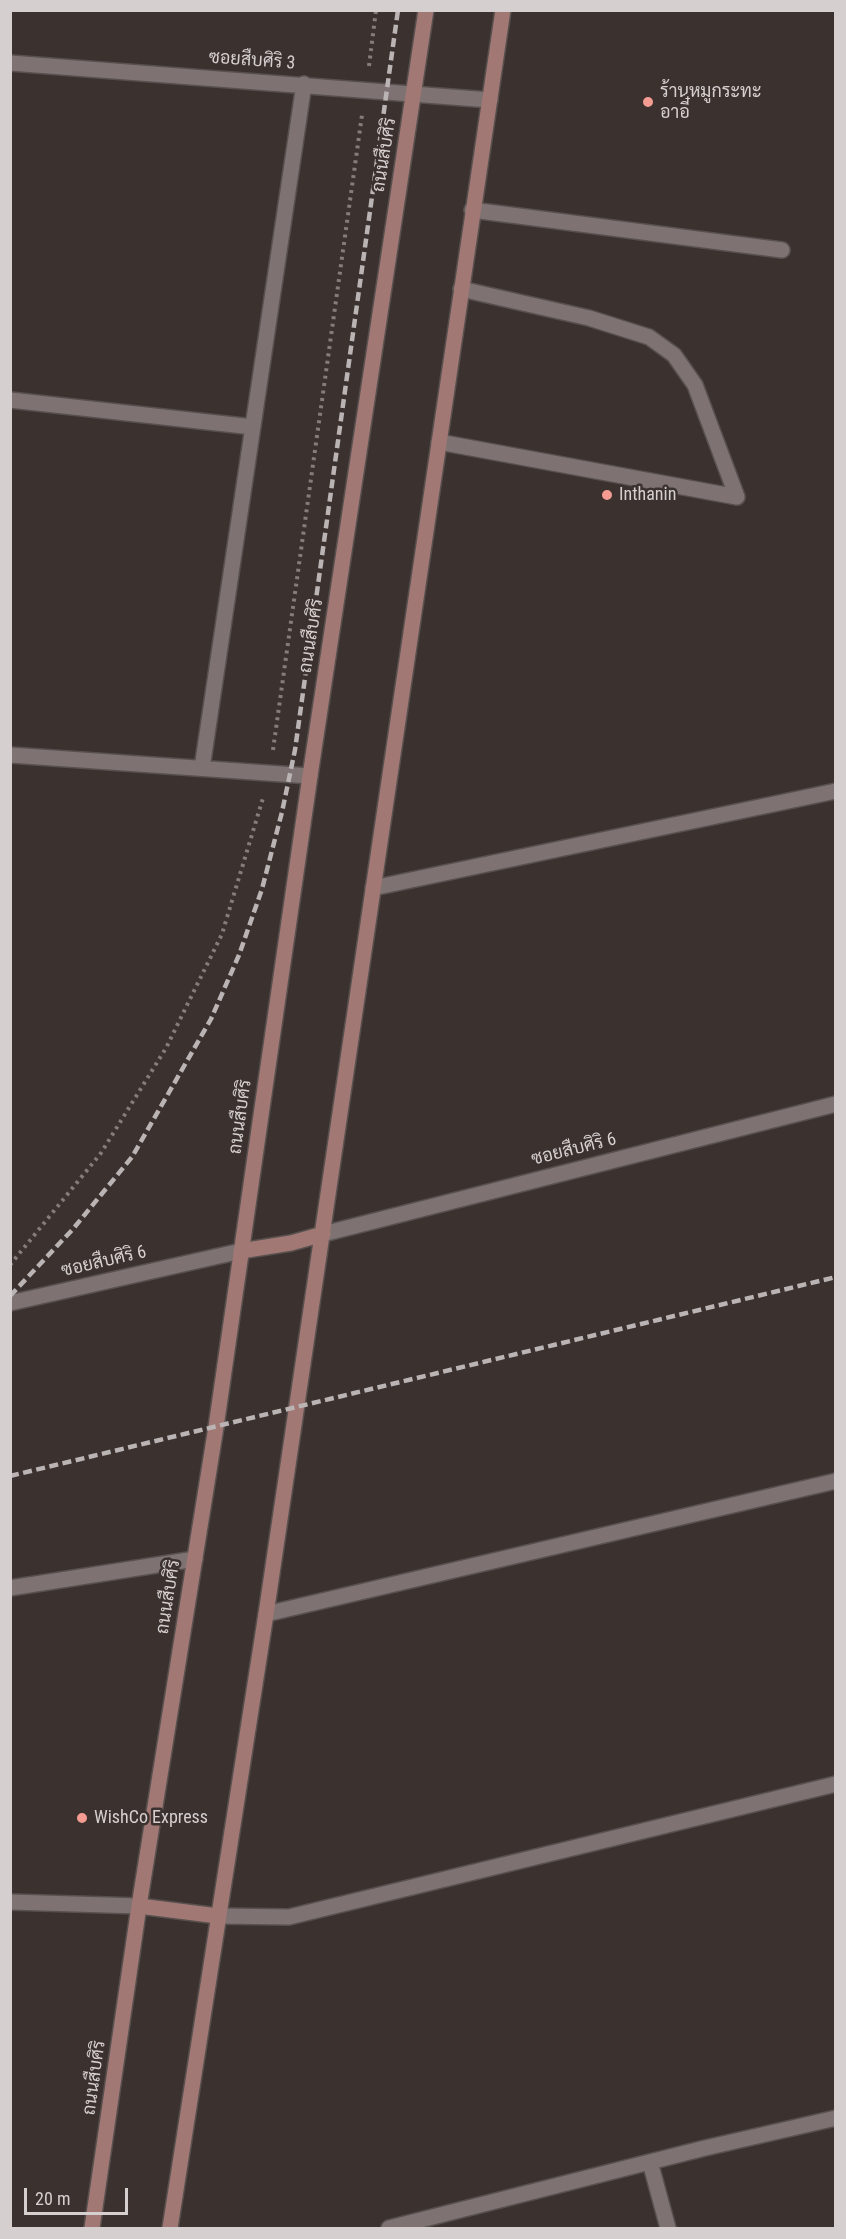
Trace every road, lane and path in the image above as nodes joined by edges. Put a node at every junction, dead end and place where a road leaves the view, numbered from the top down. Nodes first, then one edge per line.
1 (376, 10) edge
2 (426, 10) edge
3 (503, 10) edge
4 (10, 63) edge
5 (36, 65) junction
6 (10, 70) edge
7 (304, 84) junction
8 (366, 89) junction
9 (414, 93) junction
10 (490, 100) junction
11 (472, 210) junction
12 (782, 250) dead end
13 (460, 289) junction
14 (10, 400) edge
15 (253, 427) junction
16 (439, 442) junction
17 (10, 755) edge
18 (202, 768) junction
19 (270, 773) junction
20 (310, 776) junction
21 (836, 791) edge
22 (373, 888) junction
23 (836, 1104) edge
24 (323, 1234) junction
25 (241, 1251) junction
26 (10, 1265) edge
27 (10, 1303) edge
28 (836, 1481) edge
29 (195, 1559) junction
30 (10, 1588) edge
31 (266, 1614) junction
32 (836, 1784) edge
33 (10, 1902) edge
34 (139, 1906) junction
35 (218, 1916) junction
36 (836, 2118) edge
37 (650, 2162) junction
38 (92, 2229) edge
39 (170, 2229) edge
40 (389, 2229) edge
41 (668, 2229) edge

1 - 8 path
2 - 9 street, ถนนสืบศิริ
3 - 10 street
4 - 5 street, ซอยสืบศิริ 3
5 - 6 street
5 - 7 street, ซอยสืบศิริ 3
7 - 8 street, ซอยสืบศิริ 3
7 - 15 street
8 - 9 street, ซอยสืบศิริ 3
8 - 19 path
9 - 10 street, ซอยสืบศิริ 3
9 - 20 street, ถนนสืบศิริ
10 - 11 street
11 - 12 street
11 - 13 street
13 - 16 street
13 - 16 street
14 - 15 street
15 - 18 street
16 - 22 street
17 - 18 street
18 - 19 street
19 - 20 street
19 - 26 path
20 - 25 street, ถนนสืบศิริ
21 - 22 street
22 - 24 street
23 - 24 street, ซอยสืบศิริ 6
24 - 25 street
24 - 31 street
25 - 27 street, ซอยสืบศิริ 6
25 - 29 street, ถนนสืบศิริ
28 - 31 street
29 - 30 street
29 - 34 street, ถนนสืบศิริ
31 - 35 street
32 - 35 street
33 - 34 street
34 - 35 street
34 - 38 street, ถนนสืบศิริ
35 - 39 street
36 - 37 street
37 - 40 street
37 - 41 street

